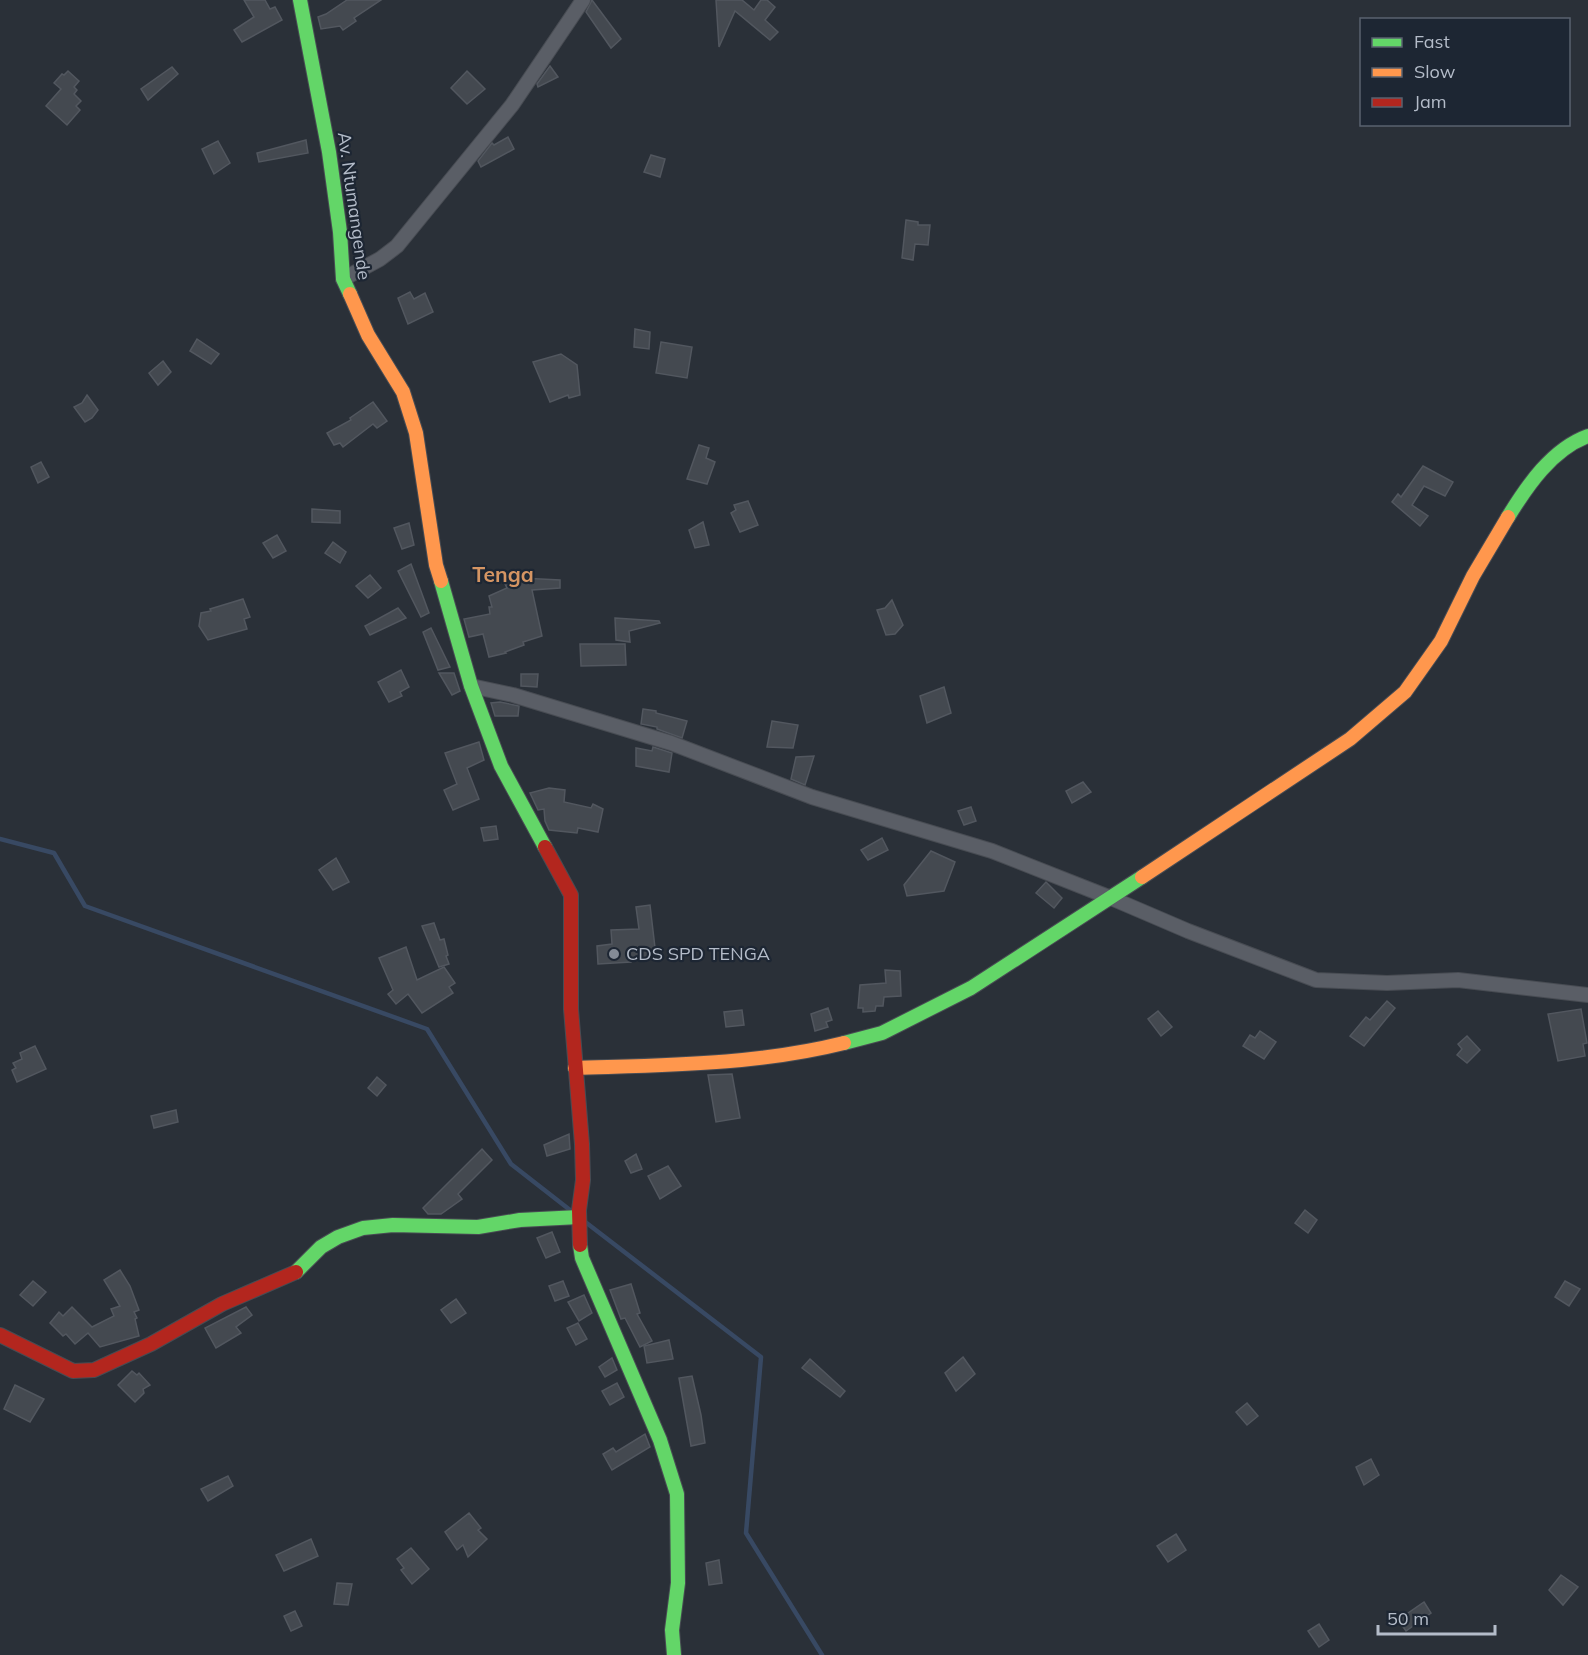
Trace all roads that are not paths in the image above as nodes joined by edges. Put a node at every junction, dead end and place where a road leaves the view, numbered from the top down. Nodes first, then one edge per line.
1 (300, 0) edge
2 (583, 0) edge
3 (343, 279) junction
4 (1588, 436) edge
5 (471, 686) junction
6 (1111, 898) junction
7 (1588, 995) edge
8 (575, 1068) junction
9 (579, 1217) junction
10 (0, 1335) edge
11 (674, 1655) edge

1 - 3 street, Av. Ntumangende
2 - 3 street
3 - 5 street, Av. Ntumangende
4 - 6 street
5 - 6 street
5 - 8 street, Av. Ntumangende
6 - 7 street
6 - 8 street
8 - 9 street, Av. Ntumangende
9 - 10 street
9 - 11 street, Av. Ntumangende

